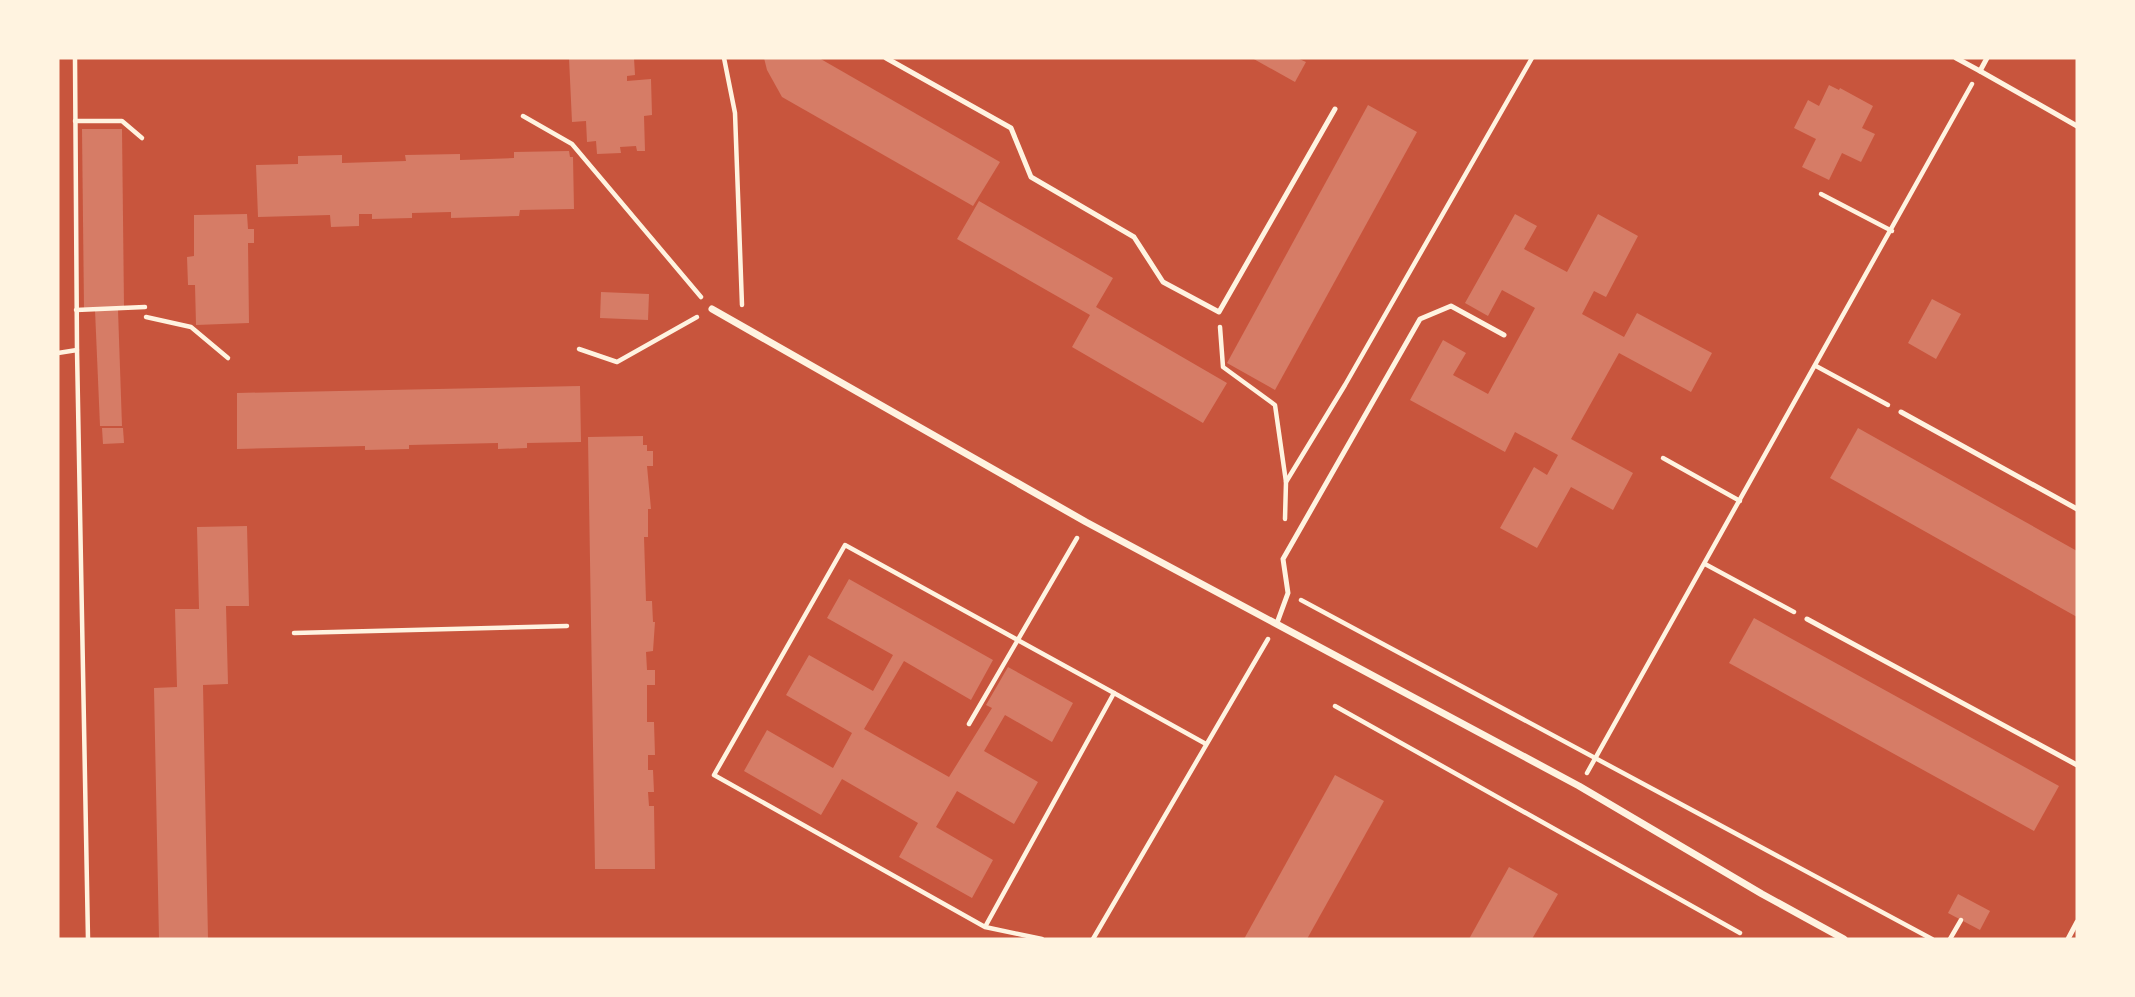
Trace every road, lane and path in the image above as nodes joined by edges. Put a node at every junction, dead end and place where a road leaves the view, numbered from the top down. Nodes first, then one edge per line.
1 (75, 58) edge
2 (724, 58) edge
3 (886, 58) edge
4 (1532, 58) edge
5 (1956, 58) edge
6 (1987, 58) edge
7 (1980, 71) junction
8 (1335, 109) dead end
9 (523, 116) dead end
10 (75, 121) junction
11 (2077, 126) edge
12 (142, 138) dead end
13 (1821, 194) dead end
14 (1892, 231) junction
15 (145, 307) dead end
16 (76, 310) junction
17 (712, 310) junction
18 (1219, 313) junction
19 (146, 317) dead end
20 (742, 327) junction
21 (1504, 335) dead end
22 (579, 349) dead end
23 (77, 350) junction
24 (58, 353) edge
25 (228, 358) dead end
26 (1816, 366) junction
27 (1901, 412) joint
28 (1663, 458) dead end
29 (1286, 482) junction
30 (1740, 502) junction
31 (2077, 509) edge
32 (1284, 521) dead end
33 (1086, 522) junction
34 (1705, 564) junction
35 (1288, 593) junction
36 (1807, 619) joint
37 (1277, 623) junction
38 (567, 626) dead end
39 (294, 633) dead end
40 (1018, 640) junction
41 (1114, 693) junction
42 (1335, 706) dead end
43 (968, 724) dead end
44 (1206, 744) junction
45 (1595, 759) junction
46 (2077, 765) edge
47 (1579, 786) junction
48 (1961, 920) dead end
49 (2077, 922) edge
50 (985, 927) junction
51 (1740, 933) dead end
52 (88, 939) edge
53 (1042, 939) edge
54 (1093, 939) edge
55 (1844, 939) edge
56 (1932, 939) edge
57 (1950, 939) edge
58 (2068, 939) edge

1 - 10 path
2 - 20 path
3 - 18 lane
4 - 29 path
5 - 7 lane
6 - 7 lane
7 - 11 lane
7 - 14 path
8 - 18 lane
9 - 17 path
10 - 12 path
10 - 16 path
13 - 14 path
14 - 26 path
15 - 16 path
16 - 23 path
17 - 20 street
17 - 22 path
18 - 29 path
19 - 25 path
20 - 33 street
21 - 35 lane
23 - 24 path
23 - 52 path
26 - 27 path
26 - 30 path
27 - 31 lane
28 - 30 path
29 - 32 path
30 - 34 path
33 - 37 street
33 - 40 path
34 - 36 path
34 - 45 path
35 - 37 lane
35 - 45 path
36 - 46 lane
37 - 44 path
37 - 47 street
38 - 39 path
40 - 41 path
40 - 43 path
40 - 50 path
41 - 44 path
41 - 50 path
42 - 51 path
44 - 54 path
45 - 47 path
45 - 56 path
47 - 55 street
48 - 57 path
49 - 58 lane
50 - 53 path

